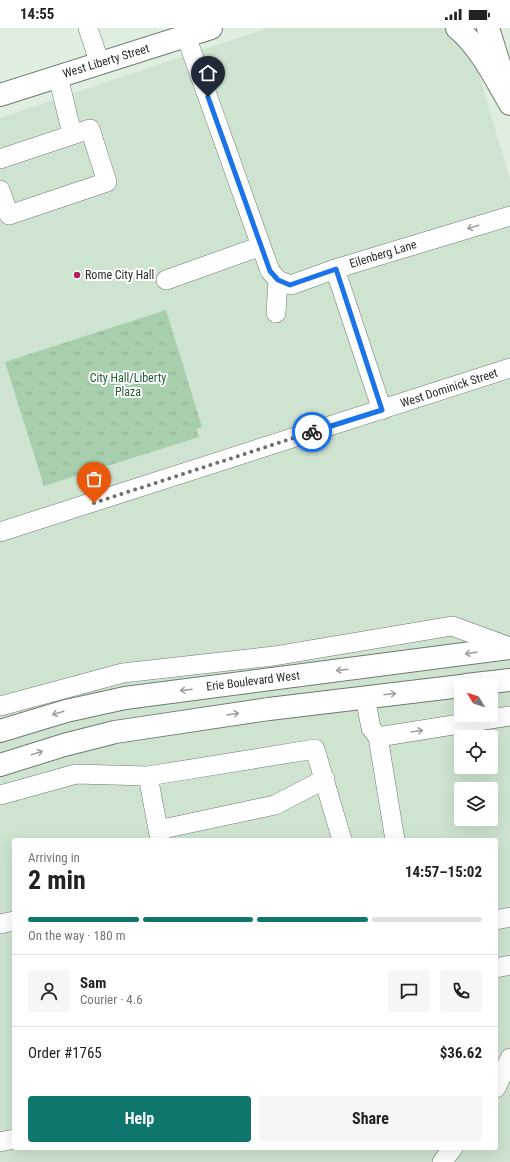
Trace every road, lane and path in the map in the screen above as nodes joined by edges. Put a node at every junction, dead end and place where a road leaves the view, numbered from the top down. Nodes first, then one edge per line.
1 (88, 28) edge
2 (211, 28) edge
3 (456, 28) edge
4 (488, 28) edge
5 (186, 36) junction
6 (100, 64) junction
7 (58, 76) junction
8 (0, 95) edge
9 (510, 98) edge
10 (510, 104) edge
11 (72, 134) junction
12 (0, 159) edge
13 (0, 190) edge
14 (510, 216) edge
15 (261, 246) junction
16 (336, 269) junction
17 (166, 280) dead end
18 (278, 280) junction
19 (276, 313) dead end
20 (510, 368) edge
21 (382, 410) junction
22 (0, 532) edge
23 (510, 647) edge
24 (510, 680) edge
25 (498, 681) edge
26 (454, 687) edge
27 (365, 698) junction
28 (0, 706) edge
29 (510, 716) edge
30 (0, 731) edge
31 (378, 737) junction
32 (0, 765) edge
33 (148, 776) junction
34 (325, 779) junction
35 (0, 795) edge
36 (159, 835) edge
37 (341, 838) edge
38 (395, 838) edge
39 (510, 917) edge
40 (498, 920) edge
41 (12, 921) edge
42 (0, 924) edge
43 (510, 965) edge
44 (498, 968) edge
45 (510, 1058) edge
46 (498, 1084) edge
47 (12, 1139) edge
48 (0, 1142) edge
49 (452, 1150) edge
50 (442, 1162) edge

1 - 6 street
2 - 5 main road, West Liberty Street
3 - 10 main road
4 - 9 main road
5 - 6 main road, West Liberty Street
5 - 15 street
6 - 7 main road, West Liberty Street
7 - 8 main road, West Liberty Street
7 - 11 street
11 - 12 street
11 - 13 street
14 -> 16 street, Eilenberg Lane
15 - 17 street
15 - 18 street
16 - 18 street, Eilenberg Lane
16 - 21 street
18 - 19 street
20 - 21 street, West Dominick Street
21 - 22 street, West Dominick Street
23 - 28 street
23 -> 30 main road, Erie Boulevard West
24 - 25 main road
27 -> 26 main road
27 - 31 street
32 -> 27 main road
31 -> 29 street
31 - 38 street
33 - 34 street
33 - 35 street
33 - 36 street
34 - 36 street
34 - 37 street
39 - 40 street
41 - 42 street
43 - 44 street
45 - 46 street
47 - 48 street
49 - 50 street

